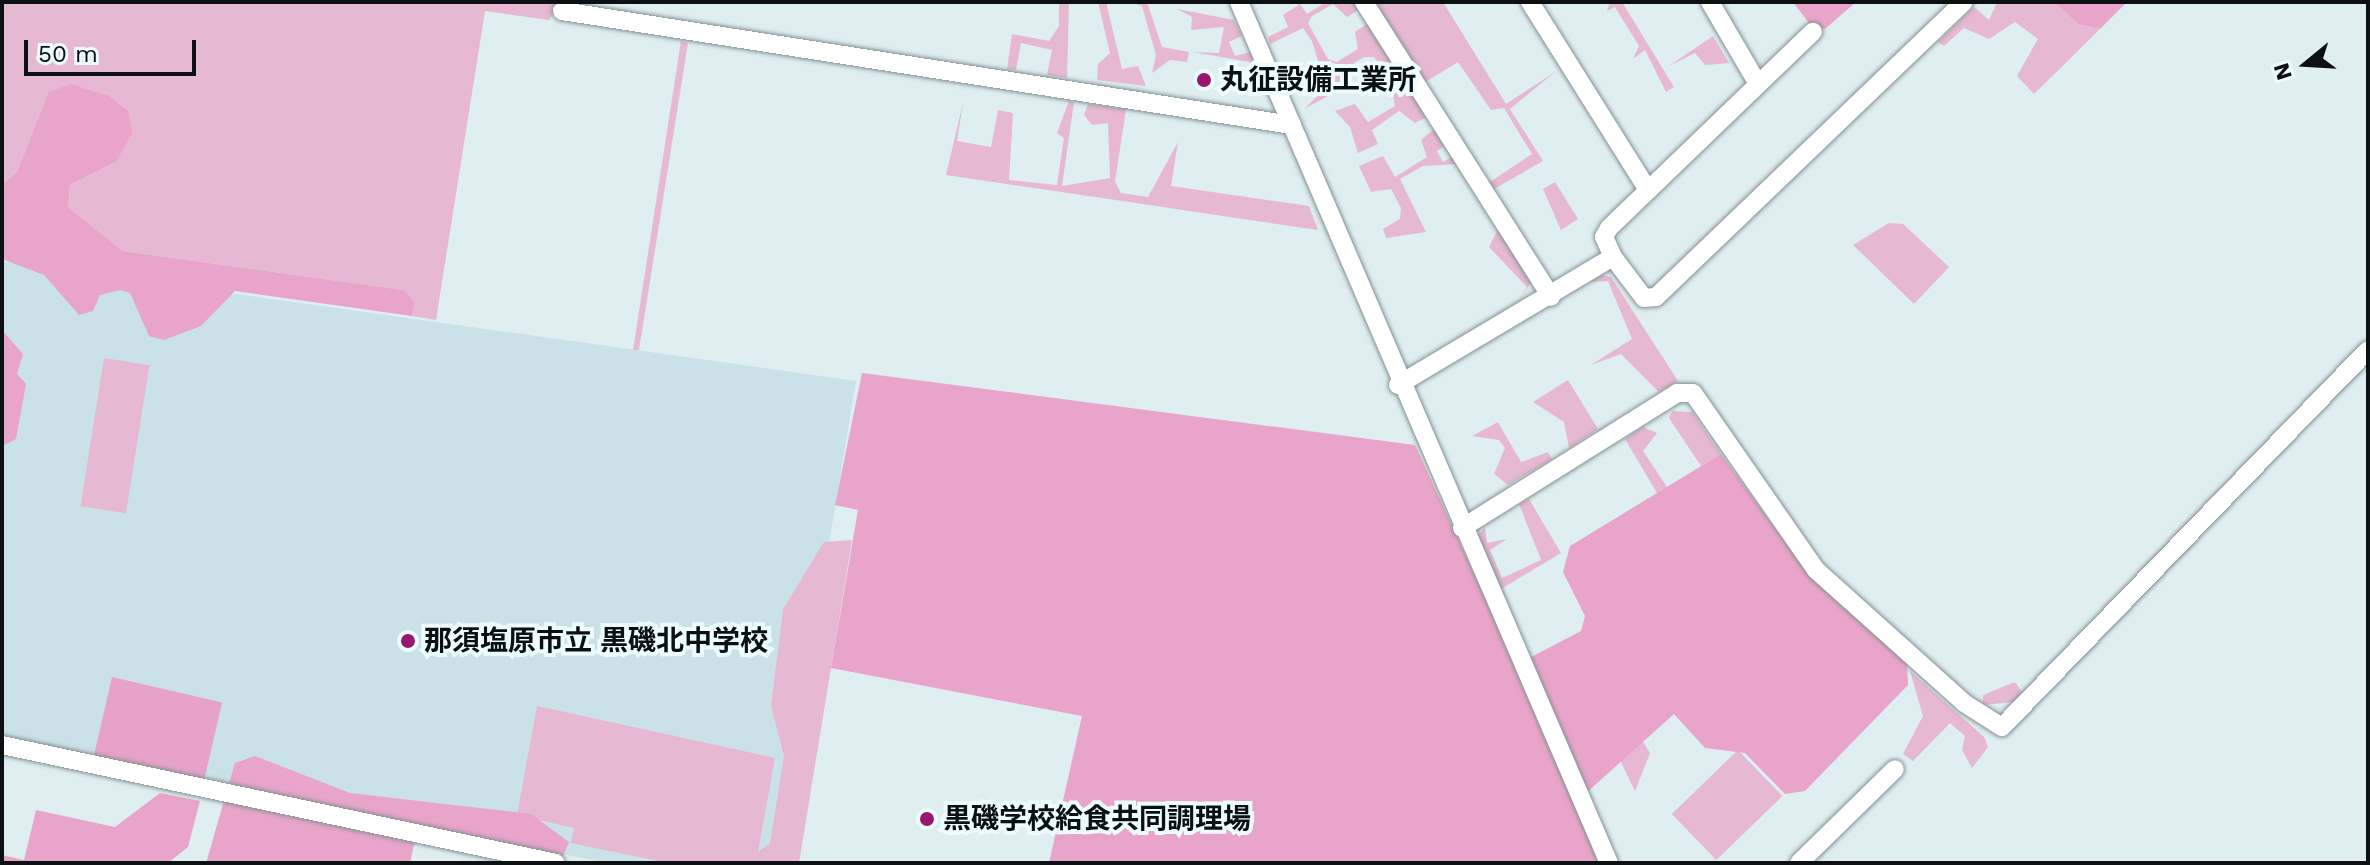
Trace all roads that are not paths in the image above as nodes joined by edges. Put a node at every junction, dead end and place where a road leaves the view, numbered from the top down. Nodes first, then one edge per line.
1 (1239, 2) edge
2 (1364, 2) edge
3 (1530, 2) edge
4 (1710, 2) edge
5 (1964, 2) edge
6 (562, 11) dead end
7 (1813, 32) dead end
8 (1758, 84) junction
9 (1292, 125) junction
10 (1648, 190) junction
11 (1613, 257) junction
12 (1551, 297) junction
13 (2368, 350) edge
14 (1398, 385) junction
15 (1462, 528) junction
16 (2, 745) edge
17 (1895, 769) dead end
18 (556, 863) edge
19 (1609, 863) edge
20 (1799, 863) edge

1 - 9 street
2 - 12 street
3 - 10 street
4 - 8 street
5 - 11 street
6 - 9 street
7 - 8 street
8 - 10 street
9 - 14 street
10 - 11 street
11 - 12 street
12 - 14 street
13 - 15 street
14 - 15 street
15 - 19 street
16 - 18 street
17 - 20 street

